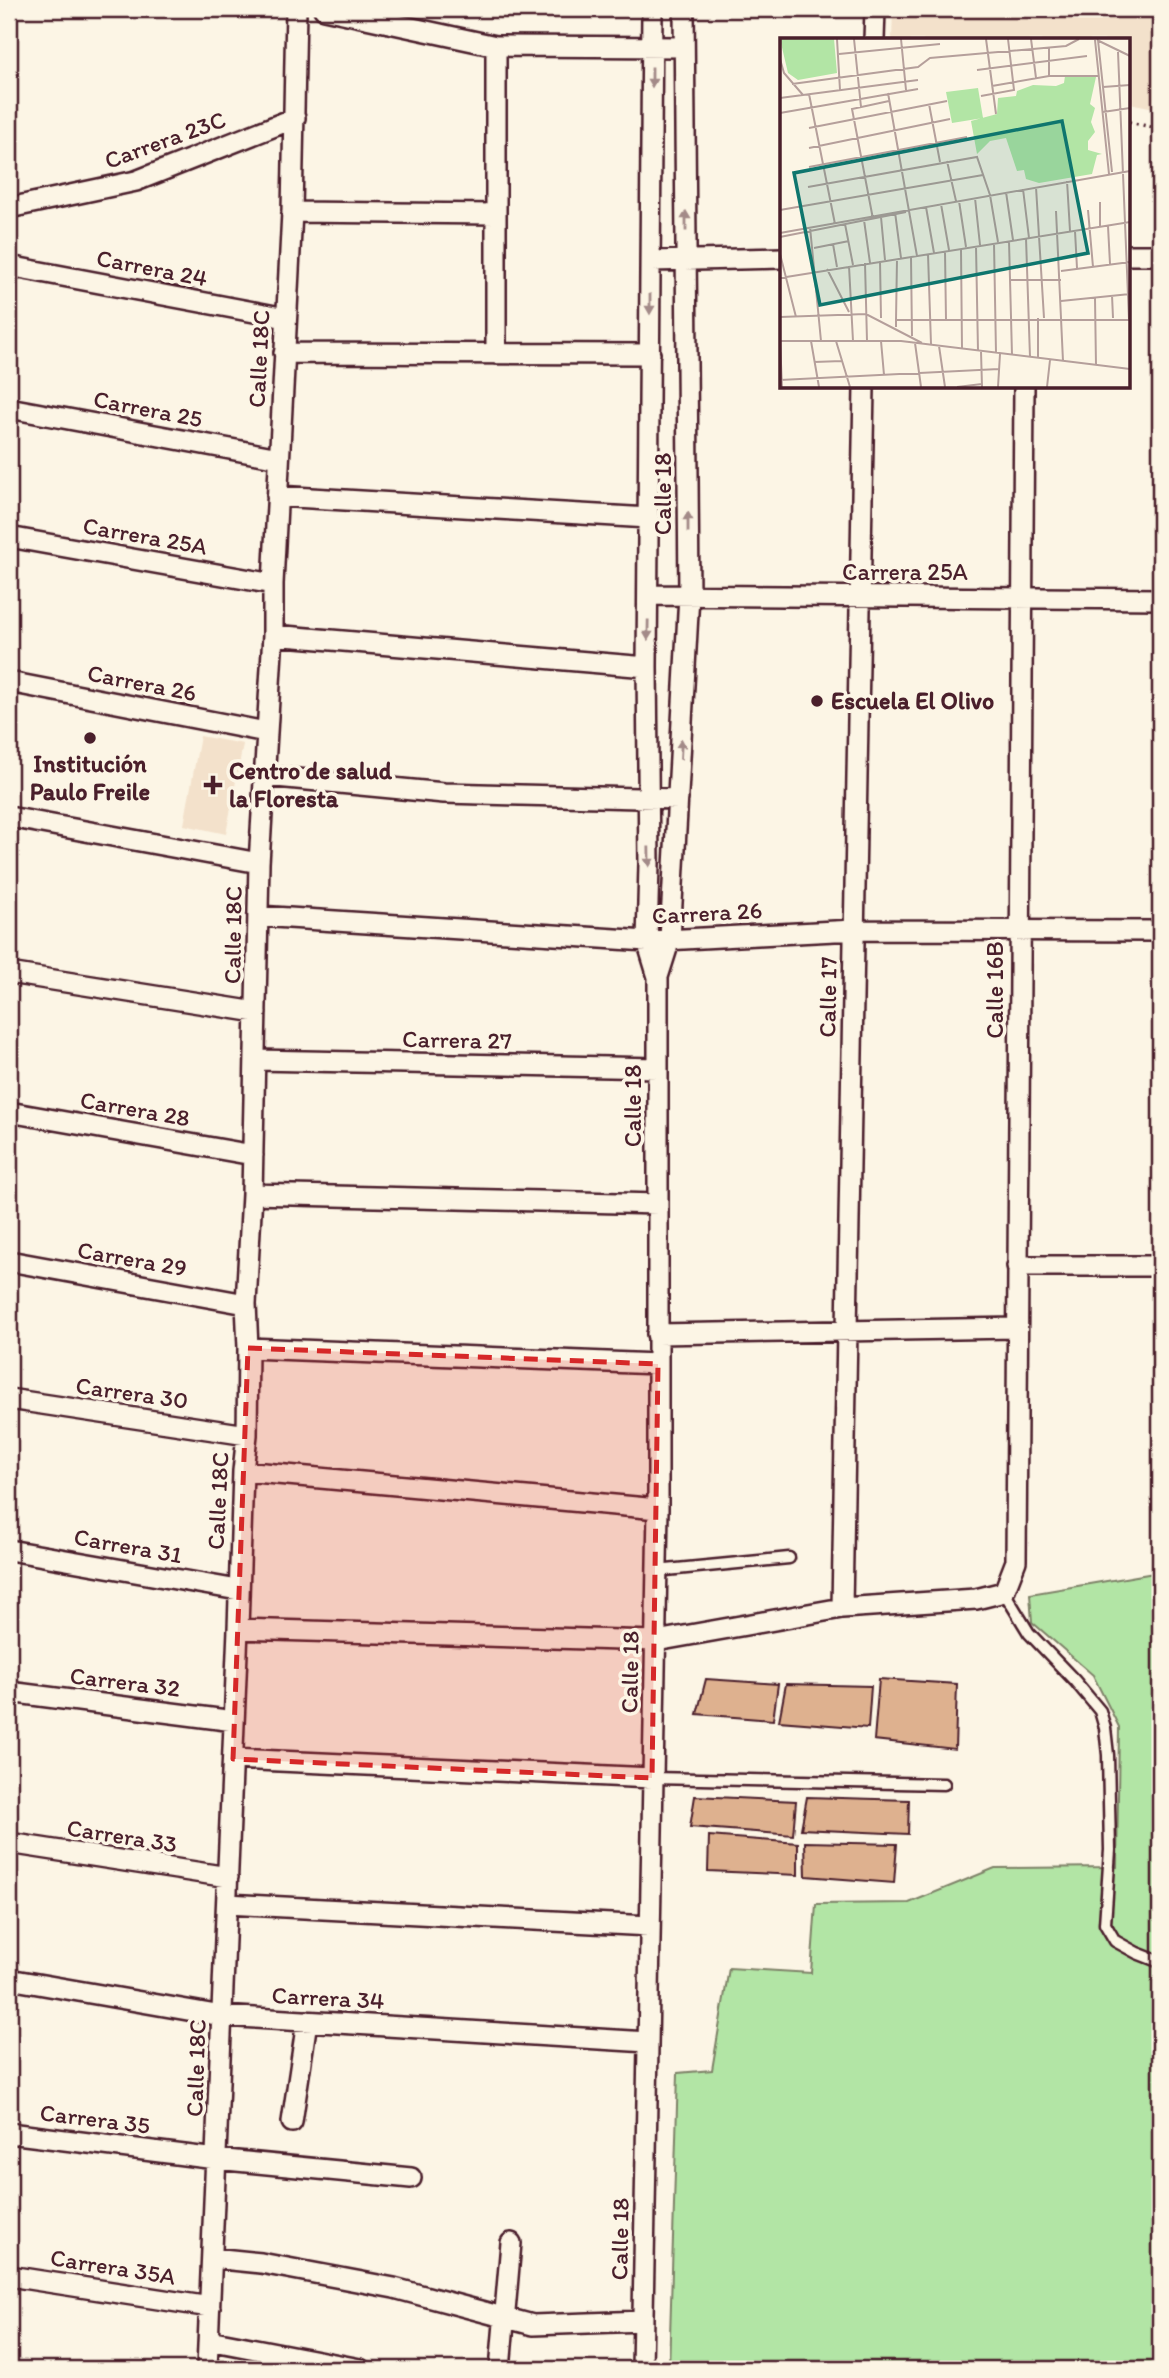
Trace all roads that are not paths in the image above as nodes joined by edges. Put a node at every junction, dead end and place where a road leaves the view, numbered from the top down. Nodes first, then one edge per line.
1 (296, 9) edge
2 (324, 9) edge
3 (652, 9) edge
4 (684, 9) edge
5 (875, 9) edge
6 (874, 38) edge
7 (496, 46) junction
8 (684, 47) junction
9 (652, 48) junction
10 (295, 118) junction
11 (9, 208) edge
12 (292, 212) junction
13 (496, 214) junction
14 (1130, 255) edge
15 (1160, 255) edge
16 (780, 258) edge
17 (650, 261) junction
18 (686, 261) junction
19 (9, 266) edge
20 (286, 318) junction
21 (284, 353) junction
22 (496, 354) junction
23 (650, 354) junction
24 (864, 388) edge
25 (1024, 388) edge
26 (9, 408) edge
27 (279, 458) junction
28 (277, 496) junction
29 (649, 518) junction
30 (9, 537) edge
31 (273, 584) junction
32 (689, 594) junction
33 (648, 595) junction
34 (862, 596) junction
35 (1023, 597) junction
36 (1160, 599) edge
37 (273, 635) junction
38 (647, 667) junction
39 (9, 682) edge
40 (266, 732) junction
41 (266, 776) junction
42 (647, 798) junction
43 (678, 799) junction
44 (9, 817) edge
45 (259, 863) junction
46 (258, 916) junction
47 (854, 930) junction
48 (1020, 931) junction
49 (1160, 931) edge
50 (670, 939) junction
51 (647, 941) junction
52 (9, 972) edge
53 (658, 976) junction
54 (256, 1012) junction
55 (255, 1060) junction
56 (658, 1068) junction
57 (9, 1112) edge
58 (253, 1155) junction
59 (252, 1194) junction
60 (658, 1204) junction
61 (9, 1261) edge
62 (1017, 1266) junction
63 (1160, 1266) edge
64 (246, 1304) junction
65 (1016, 1328) junction
66 (847, 1331) junction
67 (657, 1334) junction
68 (248, 1348) junction
69 (658, 1364) junction
70 (9, 1399) edge
71 (247, 1435) junction
72 (243, 1471) junction
73 (658, 1508) junction
74 (9, 1550) edge
75 (789, 1558) dead end
76 (656, 1571) junction
77 (238, 1590) junction
78 (1004, 1592) junction
79 (842, 1608) junction
80 (238, 1629) junction
81 (656, 1641) junction
82 (9, 1692) edge
83 (234, 1720) junction
84 (233, 1759) junction
85 (652, 1778) junction
86 (944, 1784) dead end
87 (9, 1843) edge
88 (228, 1877) junction
89 (227, 1903) junction
90 (650, 1926) junction
91 (1160, 1962) edge
92 (9, 1979) edge
93 (222, 2016) junction
94 (307, 2021) junction
95 (648, 2042) junction
96 (292, 2122) dead end
97 (9, 2133) edge
98 (216, 2159) junction
99 (411, 2178) dead end
100 (511, 2243) dead end
101 (212, 2258) junction
102 (9, 2276) edge
103 (210, 2306) junction
104 (505, 2317) junction
105 (643, 2321) junction
106 (209, 2340) junction
107 (208, 2369) edge
108 (360, 2369) edge
109 (500, 2369) edge
110 (642, 2369) edge

1 - 10 street, Calle 18C
2 - 7 street
3 - 9 street, Calle 18
4 - 8 street, Calle 18
5 - 6 street
7 - 9 street
7 - 13 street
8 - 9 street
18 -> 8 street, Calle 18
9 -> 17 street, Calle 18
10 - 11 street, Carrera 23C
10 - 12 street, Calle 18C
12 - 13 street
12 - 20 street, Calle 18C
13 - 22 street
14 - 15 street
16 - 18 street
17 - 18 street
17 -> 23 street, Calle 18
32 -> 18 street, Calle 18
19 - 20 street, Carrera 24
20 - 21 street, Calle 18C
21 - 22 street
21 - 27 street, Calle 18C
22 - 23 street
23 - 29 street, Calle 18
24 - 34 street, Calle 17
25 - 35 street, Calle 16B
26 - 27 street, Carrera 25
27 - 28 street, Calle 18C
28 - 29 street, Calle 18
28 - 31 street, Calle 18C
29 - 33 street, Calle 18
30 - 31 street, Carrera 25A
31 - 37 street, Calle 18C
32 - 33 street, Carrera 25A
32 - 34 street, Carrera 25A
43 -> 32 street, Calle 18
33 -> 38 street, Calle 18
34 - 35 street, Carrera 25A
34 - 47 street, Calle 17
35 - 36 street, Carrera 25A
35 - 48 street, Calle 16B
37 - 38 street
37 - 40 street, Calle 18C
38 - 42 street, Calle 18
39 - 40 street, Carrera 26
40 - 41 street, Calle 18C
41 - 42 street
41 - 45 street, Calle 18C
42 - 43 street
42 -> 51 street, Calle 18
43 - 50 street, Calle 18
44 - 45 street
45 - 46 street, Calle 18C
46 - 51 street, Carrera 26
46 - 54 street, Calle 18C
47 - 48 street, Carrera 26
47 - 50 street, Carrera 26
47 - 66 street, Calle 17
48 - 49 street, Carrera 26
48 - 62 street, Calle 16B
50 - 51 street, Carrera 26
50 - 53 street, Calle 18
51 - 53 street, Calle 18
52 - 54 street
53 - 56 street, Calle 18
54 - 55 street, Calle 18C
55 - 56 street, Carrera 27
55 - 58 street, Calle 18C
56 - 60 street, Calle 18
57 - 58 street, Carrera 28
58 - 59 street, Calle 18C
59 - 60 street
59 - 64 street, Calle 18C
60 - 67 street, Calle 18
61 - 64 street, Carrera 29
62 - 63 street
62 - 65 street, Calle 16B
64 - 68 street, Calle 18C
65 - 66 street
65 - 78 street, Calle 16B
66 - 67 street
66 - 79 street, Calle 17
67 - 69 street, Calle 18
68 - 69 street
68 - 71 street, Calle 18C
69 - 73 street, Calle 18
70 - 71 street, Carrera 30
71 - 72 street, Calle 18C
72 - 73 street
72 - 77 street, Calle 18C
73 - 76 street, Calle 18
74 - 77 street, Carrera 31
75 - 76 lane
76 - 81 street, Calle 18
77 - 80 street, Calle 18C
78 - 79 street
78 - 91 lane
79 - 81 street
80 - 81 street
80 - 83 street, Calle 18C
81 - 85 street, Calle 18
82 - 83 street, Carrera 32
83 - 84 street, Calle 18C
84 - 85 street
84 - 88 street, Calle 18C
85 - 86 lane
85 - 90 street, Calle 18
87 - 88 street, Carrera 33
88 - 89 street, Calle 18C
89 - 90 street
89 - 93 street, Calle 18C
90 - 95 street, Calle 18
92 - 93 street, Carrera 34
93 - 94 street, Carrera 34
93 - 98 street, Calle 18C
94 - 95 street, Carrera 34
94 - 96 street
95 - 105 street, Calle 18
97 - 98 street, Carrera 35
98 - 99 street, Carrera 35
98 - 101 street, Calle 18C
100 - 104 street
101 - 103 street, Calle 18C
101 - 104 street
102 - 103 street, Carrera 35A
103 - 106 street, Calle 18C
104 - 105 street
104 - 109 street
105 - 110 street, Calle 18
106 - 107 street, Calle 18C
106 - 108 street

